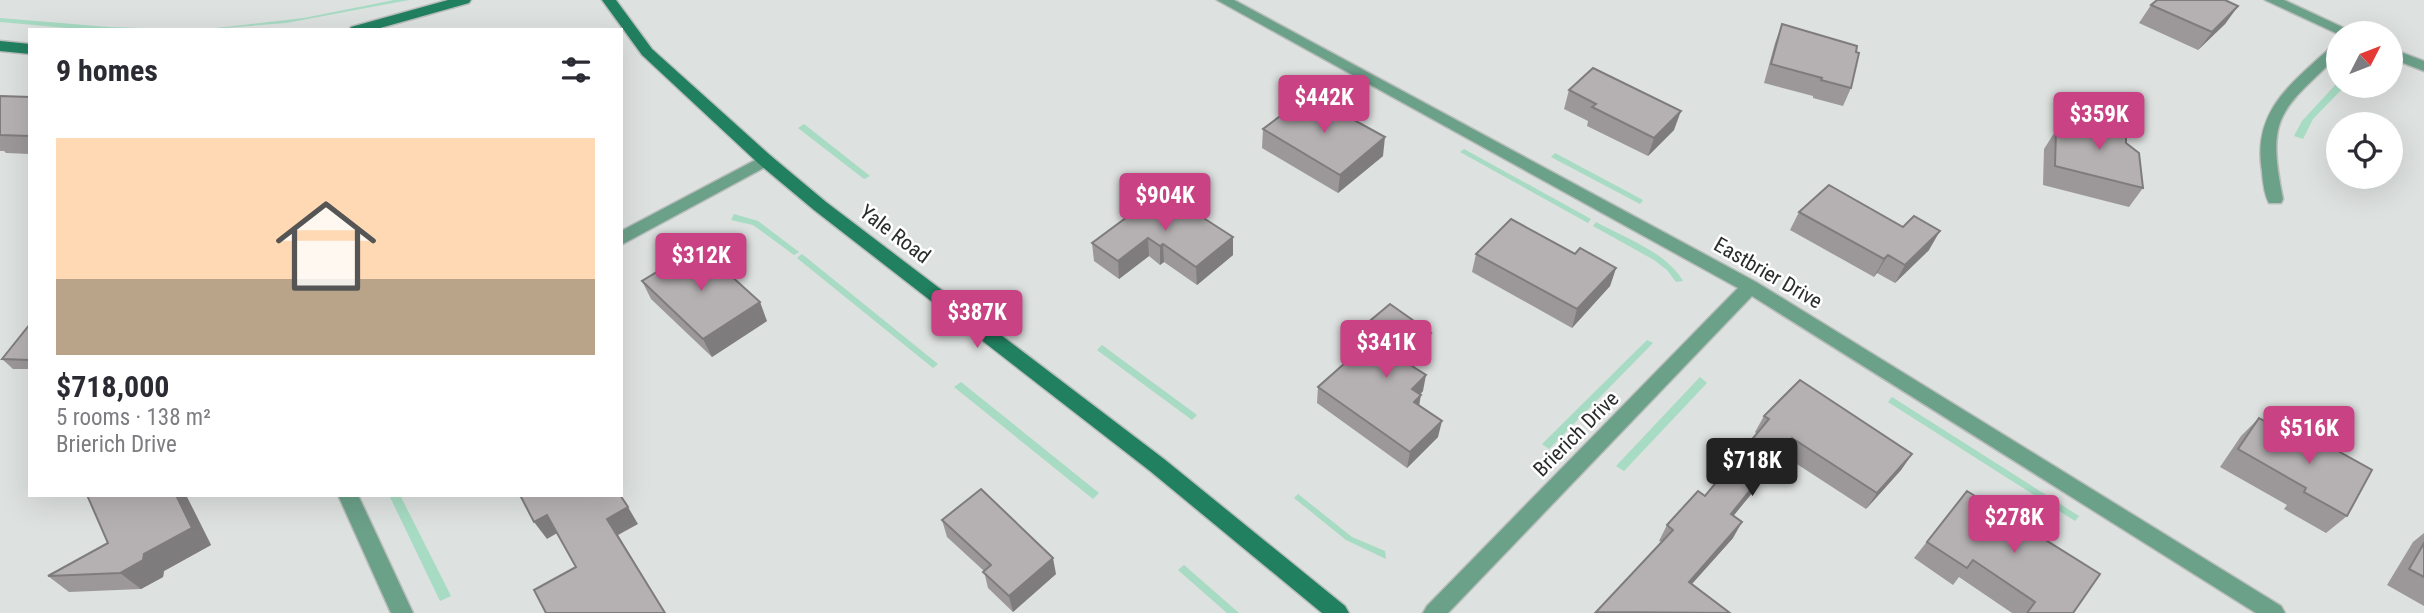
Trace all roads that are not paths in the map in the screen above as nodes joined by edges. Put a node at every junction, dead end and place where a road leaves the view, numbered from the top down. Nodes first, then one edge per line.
1 (464, 0) edge
2 (610, 0) edge
3 (1224, 0) edge
4 (2272, 0) edge
5 (2326, 23) edge
6 (363, 28) edge
7 (0, 46) edge
8 (28, 48) edge
9 (2403, 57) edge
10 (2326, 60) edge
11 (2424, 66) edge
12 (765, 160) junction
13 (2275, 200) dead end
14 (623, 238) edge
15 (1750, 288) junction
16 (349, 497) edge
17 (402, 613) edge
18 (1338, 613) edge
19 (1434, 613) edge
20 (2274, 613) edge

1 - 6 main road
2 - 12 main road, Yale Road
3 - 15 street, Eastbrier Drive
4 - 5 street
7 - 8 main road
9 - 11 street
10 - 13 street
12 - 14 street
12 - 18 main road, Yale Road
15 - 19 street, Brierich Drive
15 - 20 street, Eastbrier Drive
16 - 17 street

